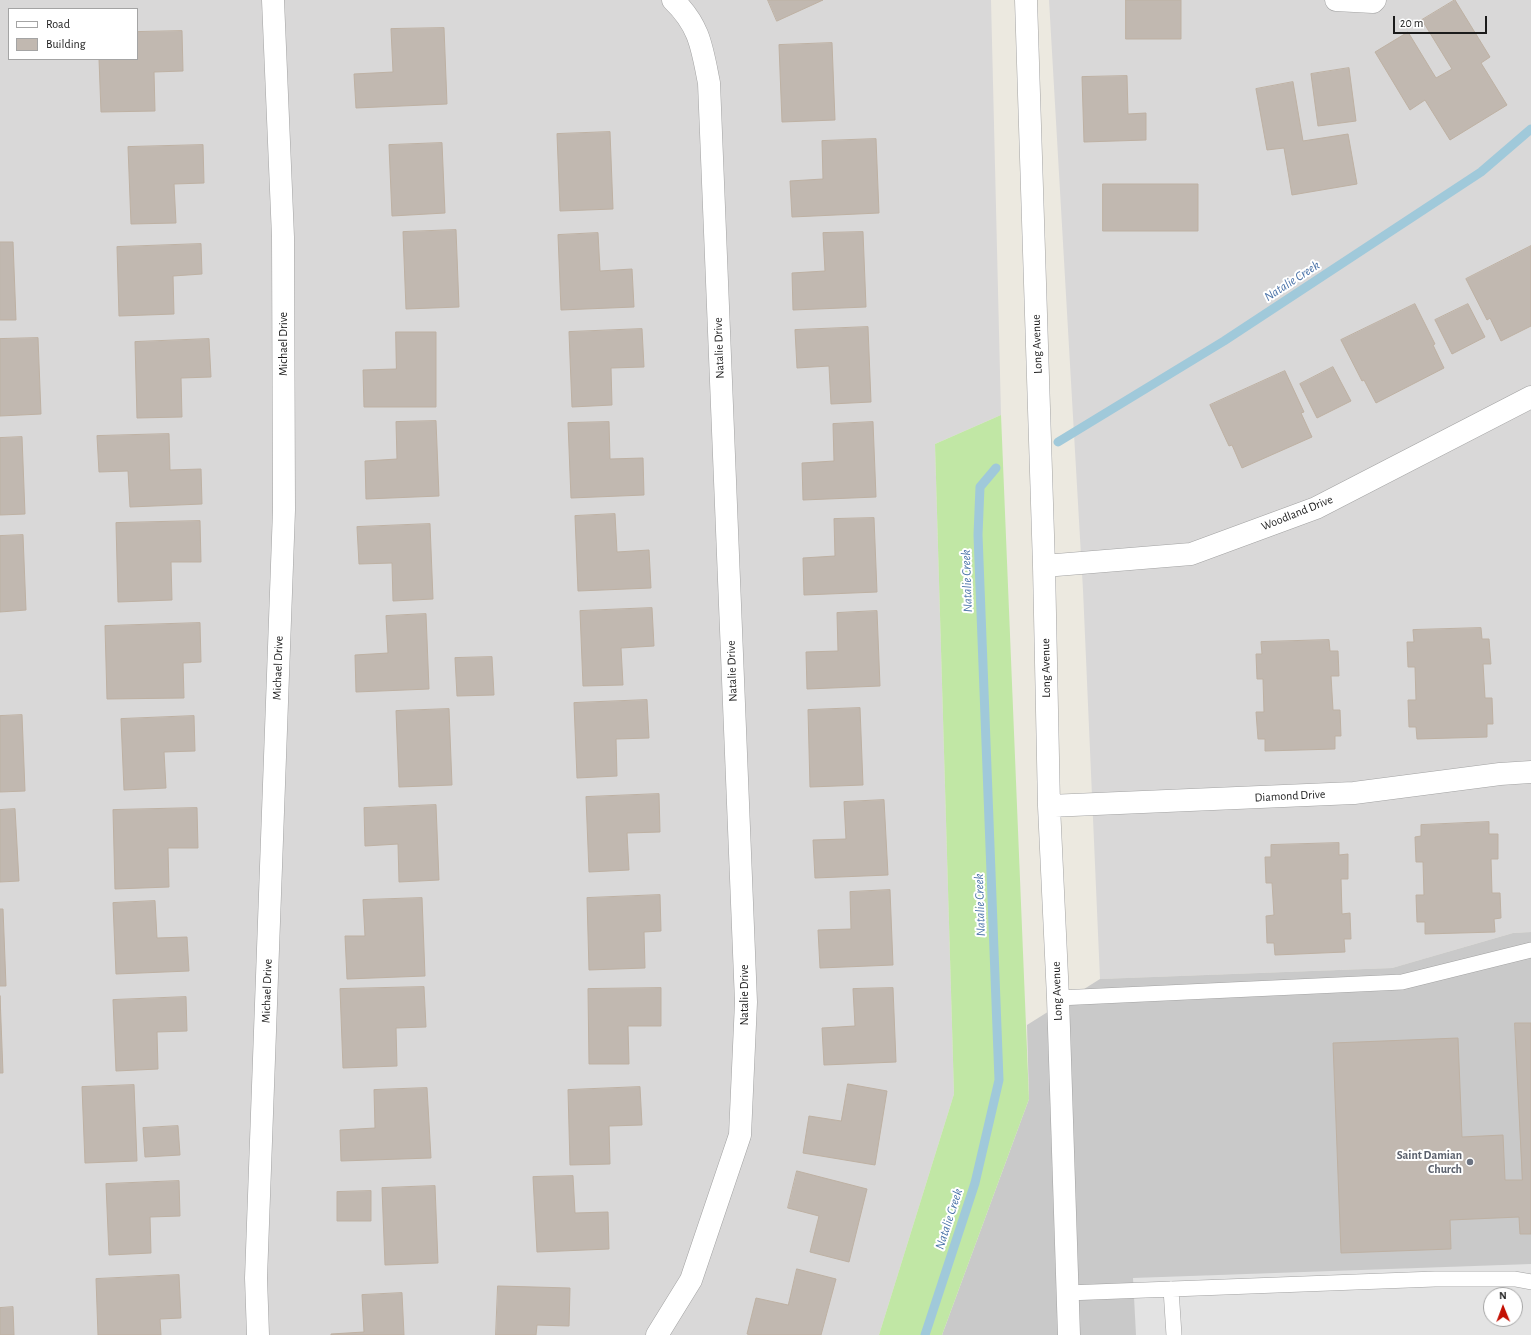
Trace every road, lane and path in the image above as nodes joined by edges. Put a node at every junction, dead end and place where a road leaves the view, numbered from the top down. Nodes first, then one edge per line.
1 (273, 0) edge
2 (673, 0) edge
3 (1026, 0) edge
4 (1336, 0) edge
5 (1375, 0) edge
6 (1531, 397) edge
7 (1044, 566) junction
8 (1531, 772) edge
9 (1049, 806) junction
10 (1531, 950) edge
11 (1058, 998) junction
12 (1531, 1282) edge
13 (1171, 1289) junction
14 (1067, 1293) junction
15 (258, 1335) edge
16 (657, 1335) edge
17 (1069, 1335) edge
18 (1174, 1335) edge

1 - 15 street, Michael Drive
2 - 16 street, Natalie Drive
3 - 7 street, Long Avenue
4 - 5 street
6 - 7 street, Woodland Drive
7 - 9 street, Long Avenue
8 - 9 street, Diamond Drive
9 - 11 street, Long Avenue
10 - 11 lane
11 - 14 street, Long Avenue
12 - 13 lane
13 - 14 lane
13 - 18 lane
14 - 17 street, Long Avenue

